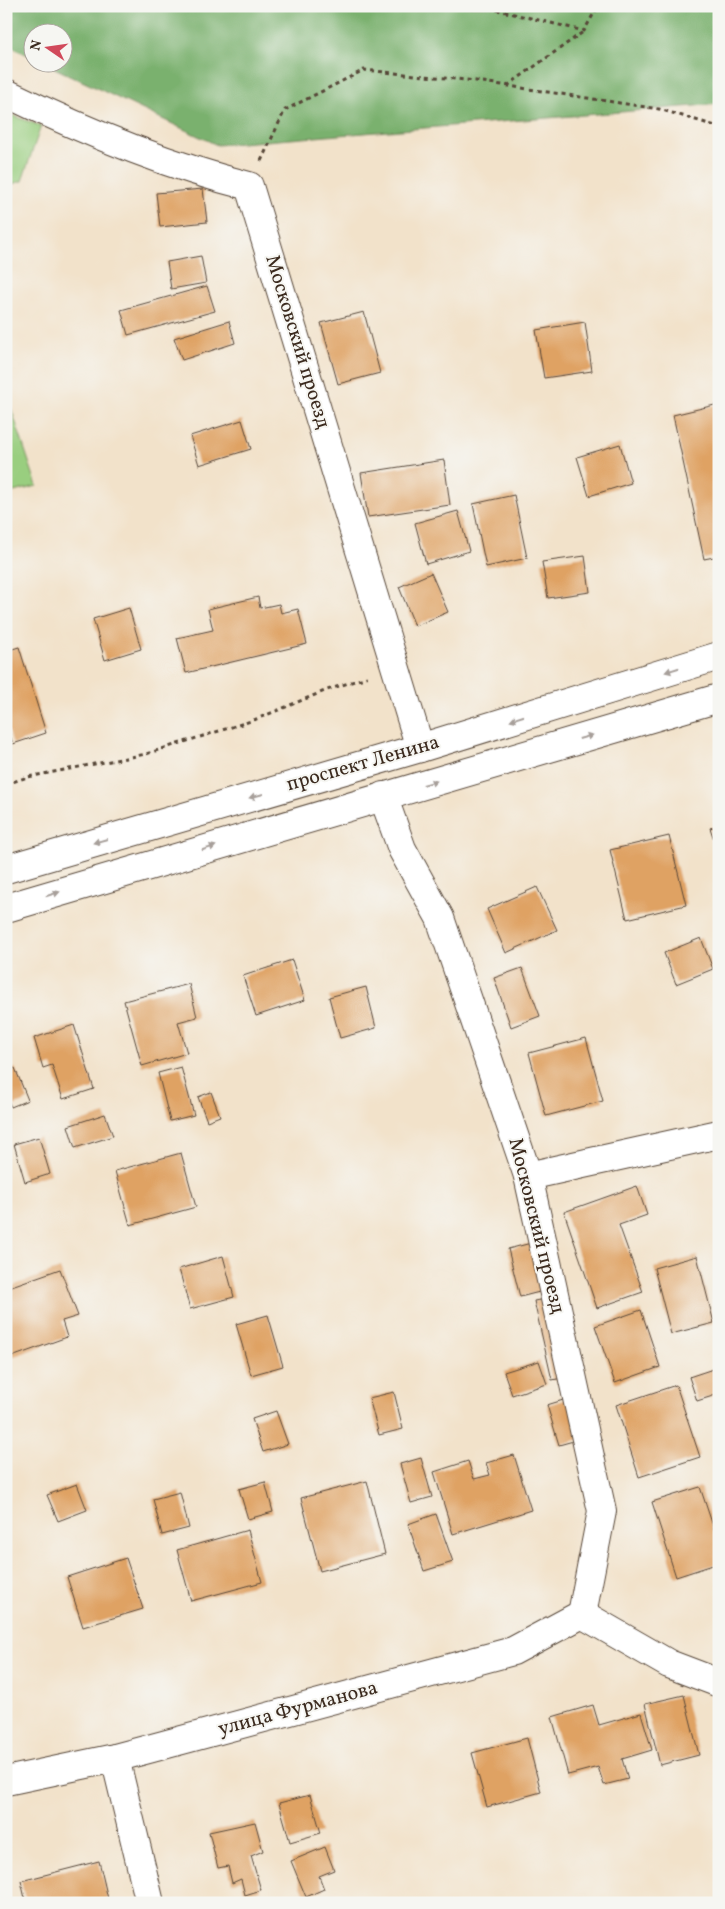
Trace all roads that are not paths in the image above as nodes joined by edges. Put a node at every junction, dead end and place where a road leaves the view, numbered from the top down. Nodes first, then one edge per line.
1 (6, 93) edge
2 (719, 656) edge
3 (719, 698) edge
4 (420, 748) junction
5 (383, 796) junction
6 (6, 869) edge
7 (6, 908) edge
8 (719, 1134) edge
9 (528, 1176) junction
10 (582, 1614) junction
11 (719, 1684) edge
12 (115, 1758) junction
13 (6, 1781) edge
14 (150, 1903) edge

1 - 4 street, Московский проезд
2 -> 4 street, проспект Ленина
5 -> 3 street, проспект Ленина
4 -> 6 street, проспект Ленина
7 -> 5 street, проспект Ленина
5 - 9 street, Московский проезд
8 - 9 street
9 - 10 street, Московский проезд
10 - 11 street
10 - 12 street, улица Фурманова
12 - 13 street, улица Фурманова
12 - 14 street

